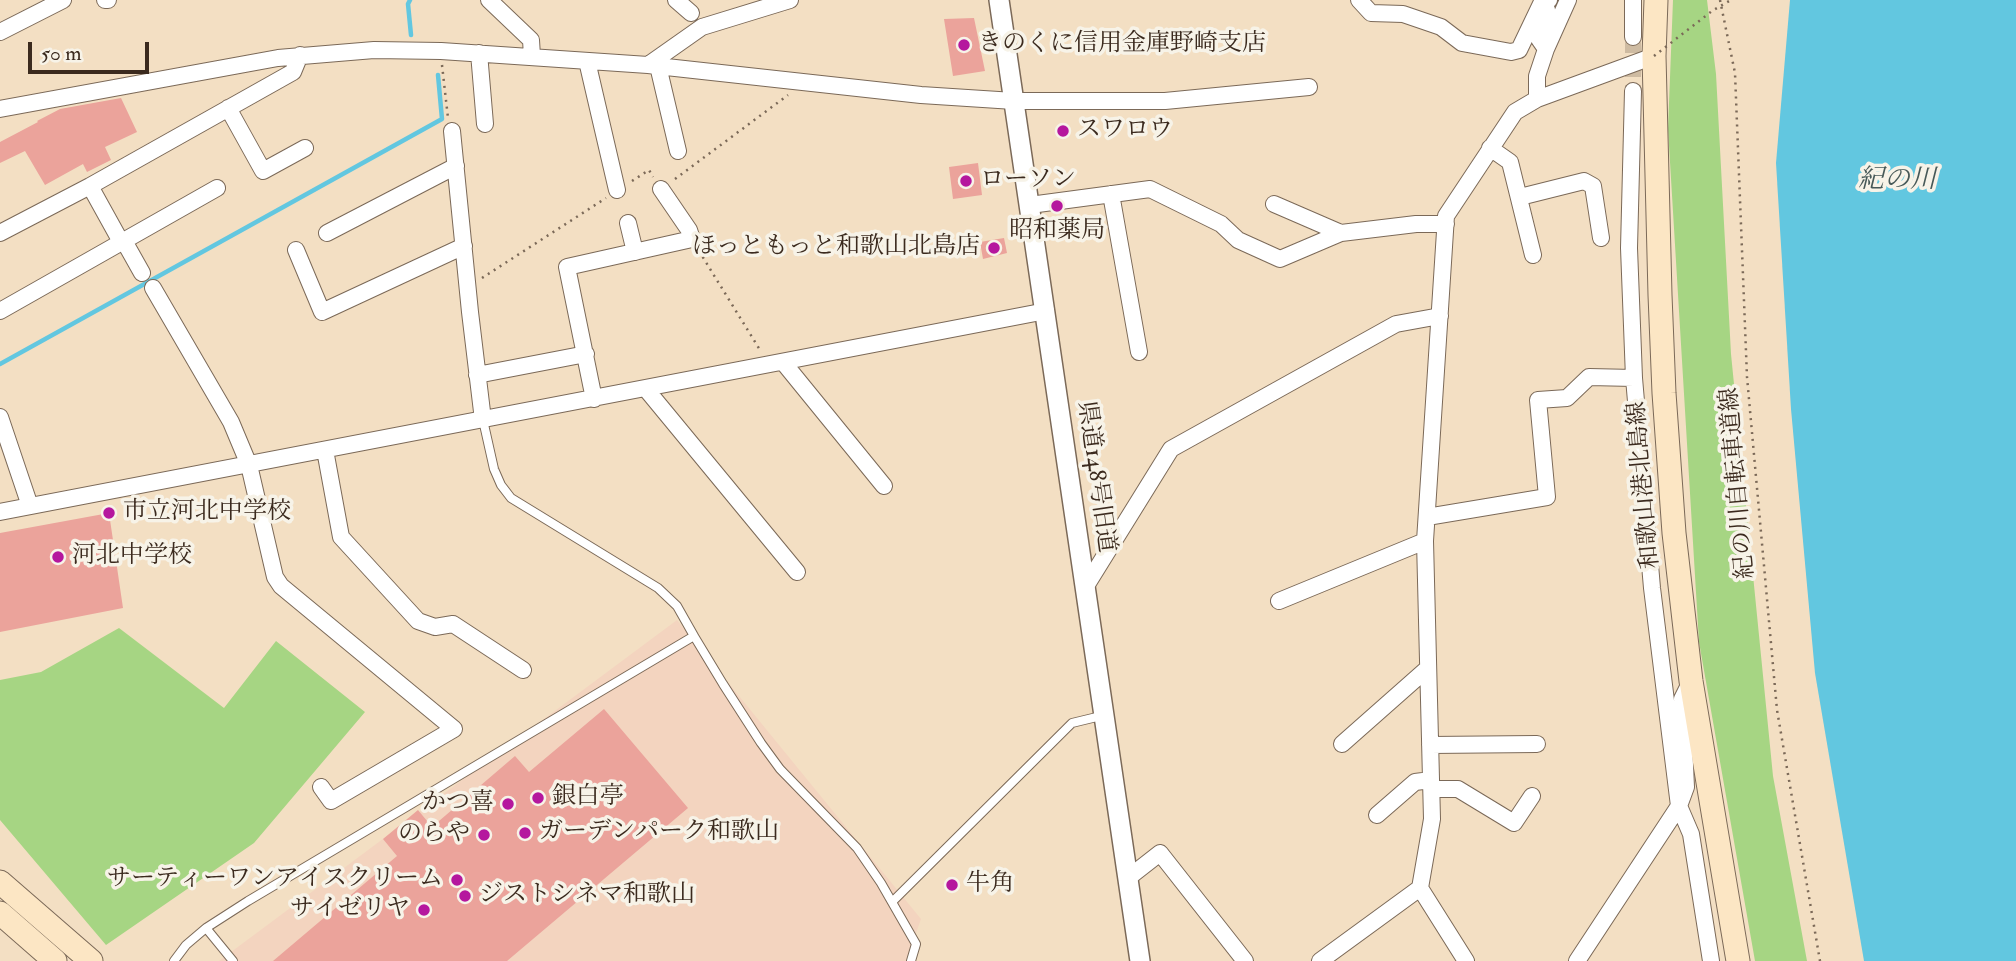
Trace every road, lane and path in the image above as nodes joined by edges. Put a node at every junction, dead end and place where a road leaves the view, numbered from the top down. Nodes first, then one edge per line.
1 (63, 0) edge
2 (489, 0) edge
3 (676, 0) edge
4 (790, 0) edge
5 (999, 0) edge
6 (1359, 0) edge
7 (1549, 0) edge
8 (1569, 0) edge
9 (1633, 0) edge
10 (1656, 0) edge
11 (1720, 0) edge
12 (1731, 0) edge
13 (691, 13) dead end
14 (0, 32) edge
15 (1633, 37) tunnel mouth
16 (1546, 49) junction
17 (440, 51) junction
18 (479, 53) junction
19 (300, 55) junction
20 (531, 56) junction
21 (1654, 56) junction
22 (587, 61) junction
23 (653, 66) junction
24 (805, 82) junction
25 (1309, 87) dead end
26 (1633, 91) tunnel mouth
27 (1537, 99) junction
28 (1014, 101) junction
29 (228, 108) junction
30 (0, 109) edge
31 (485, 124) dead end
32 (452, 131) joint
33 (305, 148) dead end
34 (1490, 148) junction
35 (678, 151) dead end
36 (456, 166) junction
37 (90, 186) junction
38 (217, 188) dead end
39 (661, 189) junction
40 (617, 190) junction
41 (1111, 194) junction
42 (1520, 197) junction
43 (1274, 204) dead end
44 (1030, 205) junction
45 (628, 223) dead end
46 (1446, 224) junction
47 (0, 233) edge
48 (327, 233) dead end
49 (1341, 233) junction
50 (1601, 238) dead end
51 (692, 240) junction
52 (123, 242) junction
53 (464, 246) junction
54 (296, 250) dead end
55 (635, 252) junction
56 (1533, 256) dead end
57 (142, 272) dead end
58 (153, 288) dead end
59 (468, 288) junction
60 (0, 311) edge
61 (1046, 311) junction
62 (1440, 316) junction
63 (1139, 352) dead end
64 (586, 354) junction
65 (776, 363) junction
66 (477, 375) junction
67 (1634, 378) junction
68 (646, 389) junction
69 (594, 399) junction
70 (0, 417) edge
71 (483, 420) junction
72 (324, 450) junction
73 (249, 465) junction
74 (884, 486) dead end
75 (30, 506) junction
76 (0, 512) edge
77 (1427, 517) junction
78 (1425, 541) junction
79 (797, 572) dead end
80 (1086, 586) junction
81 (1279, 601) dead end
82 (694, 636) junction
83 (1428, 668) junction
84 (523, 670) dead end
85 (1691, 681) junction
86 (1105, 715) junction
87 (1342, 744) dead end
88 (1537, 744) dead end
89 (1430, 745) junction
90 (1431, 785) junction
91 (321, 787) dead end
92 (1532, 796) dead end
93 (1679, 806) junction
94 (1377, 815) dead end
95 (1128, 878) junction
96 (0, 883) edge
97 (1420, 888) junction
98 (892, 902) junction
99 (0, 913) edge
100 (206, 928) junction
101 (55, 961) edge
102 (91, 961) edge
103 (174, 961) edge
104 (233, 961) edge
105 (911, 961) edge
106 (1140, 961) edge
107 (1245, 961) edge
108 (1320, 961) edge
109 (1466, 961) edge
110 (1577, 961) edge
111 (1712, 961) edge
112 (1738, 961) edge
113 (1820, 961) edge

1 - 14 street
2 - 20 street
3 - 13 street
4 - 23 street
5 - 28 street, 県道148号旧道
6 - 7 street
7 - 16 street
8 - 16 street
9 - 15 street
10 - 21 main road, 和歌山港北島線
11 - 113 path, 紀の川自転車道線
12 - 21 path, bridge
16 - 27 street
17 - 18 street
17 - 19 street
17 - 32 path
18 - 20 street
18 - 31 street
19 - 29 street
19 - 30 street
20 - 22 street
21 - 27 street
21 - 85 main road, 和歌山港北島線
22 - 23 street
22 - 40 street
23 - 24 street
23 - 35 street
24 - 28 street
24 - 39 path
25 - 28 street
26 - 67 street
27 - 34 street
28 - 44 street, 県道148号旧道
29 - 33 street
29 - 37 street
32 - 36 street
34 - 42 street
34 - 46 street
36 - 48 street
36 - 53 street
37 - 47 street
37 - 52 street
38 - 52 street
39 - 40 path
39 - 51 street
40 - 59 path
41 - 44 street
41 - 49 street
41 - 63 street
42 - 50 street
42 - 56 street
43 - 49 street
44 - 61 street, 県道148号旧道
45 - 55 street
46 - 49 street
46 - 62 street
51 - 55 street
51 - 65 path
52 - 57 street
52 - 60 street
53 - 54 street
53 - 59 street
55 - 64 street
58 - 73 street
59 - 66 street
61 - 65 street
61 - 80 street, 県道148号旧道
62 - 77 street
62 - 80 street
64 - 66 street
64 - 69 street
65 - 68 street
65 - 74 street
66 - 71 street
67 - 77 street
67 - 93 street
68 - 69 street
68 - 79 street
69 - 71 street
70 - 75 street
71 - 72 street
71 - 82 lane
72 - 73 street
72 - 84 street
73 - 75 street
73 - 91 street
75 - 76 street
77 - 78 street
78 - 81 street
78 - 83 street
80 - 86 street, 県道148号旧道
82 - 98 lane
82 - 100 lane
83 - 87 street
83 - 89 street
85 - 93 street
85 - 112 main road, 和歌山港北島線
86 - 95 street, 県道148号旧道
86 - 98 lane
88 - 89 street
89 - 90 street
90 - 92 street
90 - 94 street
90 - 97 street
93 - 110 street
93 - 111 street
95 - 106 street, 県道148号旧道
95 - 107 street
96 - 102 main road
97 - 108 street
97 - 109 street
98 - 105 lane
99 - 101 main road
100 - 103 lane
100 - 104 lane

